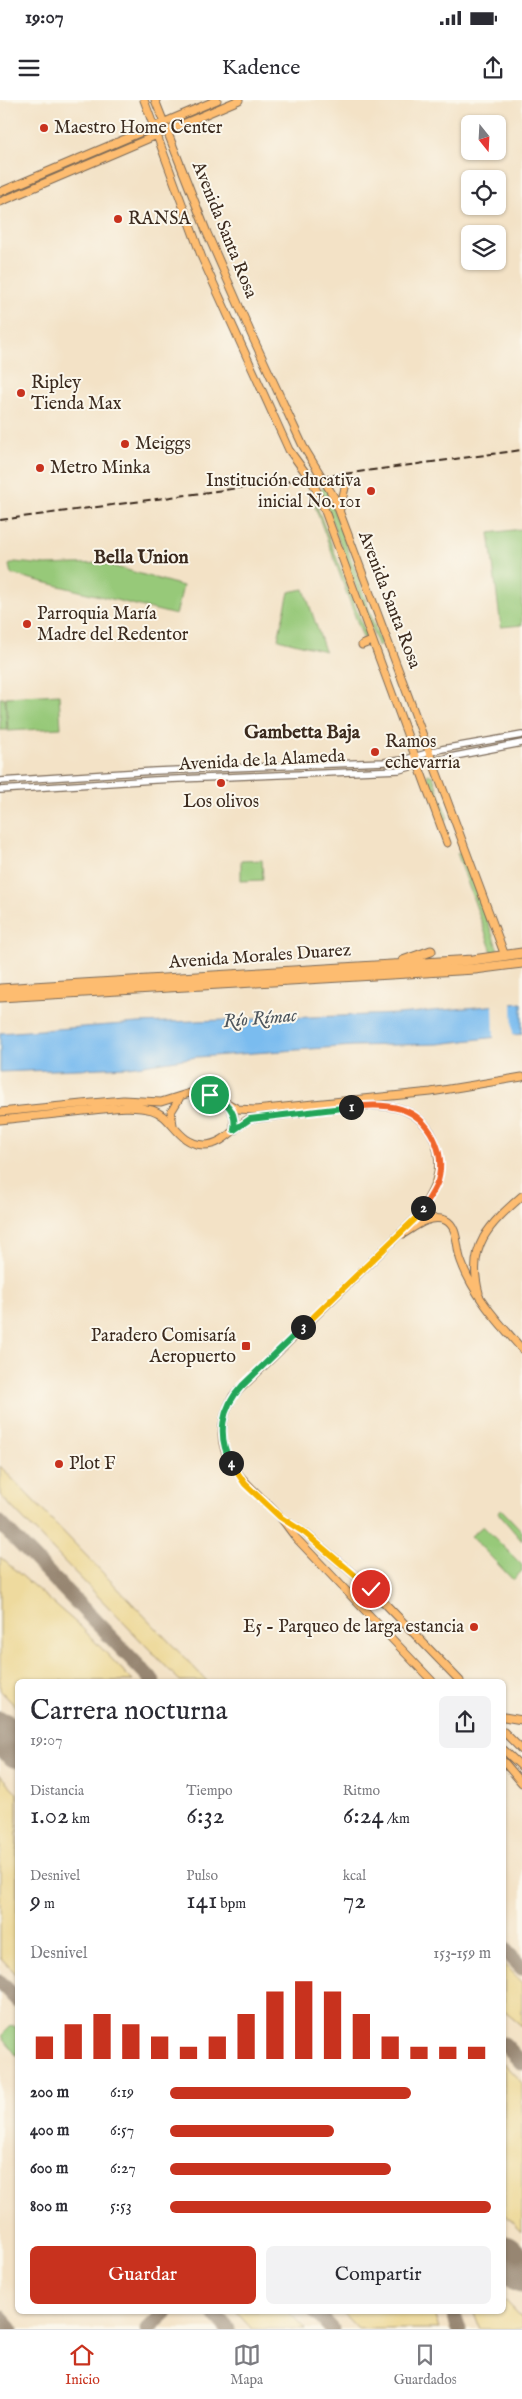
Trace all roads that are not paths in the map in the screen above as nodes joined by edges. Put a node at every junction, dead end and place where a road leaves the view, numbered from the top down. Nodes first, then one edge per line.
1 (144, 100) edge
2 (156, 100) edge
3 (217, 100) edge
4 (239, 100) edge
5 (164, 122) junction
6 (154, 126) junction
7 (168, 130) junction
8 (157, 135) junction
9 (0, 192) edge
10 (0, 202) edge
11 (347, 479) dead end
12 (340, 512) junction
13 (372, 641) junction
14 (362, 645) dead end
15 (413, 710) junction
16 (399, 714) junction
17 (522, 735) edge
18 (522, 743) edge
19 (429, 752) junction
20 (415, 756) junction
21 (433, 761) junction
22 (418, 765) junction
23 (0, 781) edge
24 (0, 790) edge
25 (447, 843) dead end
26 (431, 951) dead end
27 (504, 953) dead end
28 (522, 953) edge
29 (522, 963) edge
30 (393, 965) junction
31 (0, 989) edge
32 (3, 998) edge
33 (522, 1077) edge
34 (182, 1097) junction
35 (228, 1104) junction
36 (0, 1112) edge
37 (0, 1120) edge
38 (174, 1128) junction
39 (234, 1130) junction
40 (522, 1196) edge
41 (394, 1239) junction
42 (482, 1300) junction
43 (522, 1349) edge
44 (280, 1517) junction
45 (430, 1679) edge
46 (458, 1679) edge
47 (506, 1718) edge
48 (522, 1720) edge
49 (506, 1734) edge
50 (522, 1750) edge
51 (506, 1752) edge
52 (506, 1764) edge
53 (522, 1767) edge
54 (522, 1782) edge

1 - 6 main road, Avenida Santa Rosa
2 - 5 main road, Avenida Santa Rosa
3 - 5 main road
4 - 7 main road
5 - 6 main road
5 - 7 main road, Avenida Santa Rosa
6 - 8 main road, Avenida Santa Rosa
6 - 9 main road
7 - 8 main road
7 - 12 main road, Avenida Santa Rosa
8 - 10 main road
8 - 13 main road, Avenida Santa Rosa
11 - 12 main road
12 - 15 main road, Avenida Santa Rosa
13 - 14 main road
13 - 16 main road, Avenida Santa Rosa
15 - 16 main road
15 - 19 main road, Avenida Santa Rosa
16 - 20 main road, Avenida Santa Rosa
17 - 19 street, Avenida de la Alameda
18 - 21 street, Avenida de la Alameda
19 - 20 street, Avenida de la Alameda
19 - 21 main road, Avenida Santa Rosa
20 - 22 main road, Avenida Santa Rosa
20 - 23 street, Avenida de la Alameda
21 - 22 street, Avenida de la Alameda
21 - 27 main road, Avenida Santa Rosa
22 - 24 street, Avenida de la Alameda
22 - 25 main road, Avenida Santa Rosa
26 - 30 highway
28 - 30 highway, Avenida Morales Duarez
29 - 32 highway, Avenida Morales Duarez
30 - 31 highway, Avenida Morales Duarez
33 - 35 main road
34 - 35 main road
34 - 36 main road
34 - 38 main road
35 - 39 main road
37 - 38 main road
38 - 39 main road
39 - 41 main road
40 - 42 main road
41 - 42 main road
41 - 44 main road
42 - 43 main road
44 - 45 main road
44 - 46 main road
47 - 48 main road
49 - 50 main road
51 - 53 main road
52 - 54 main road

